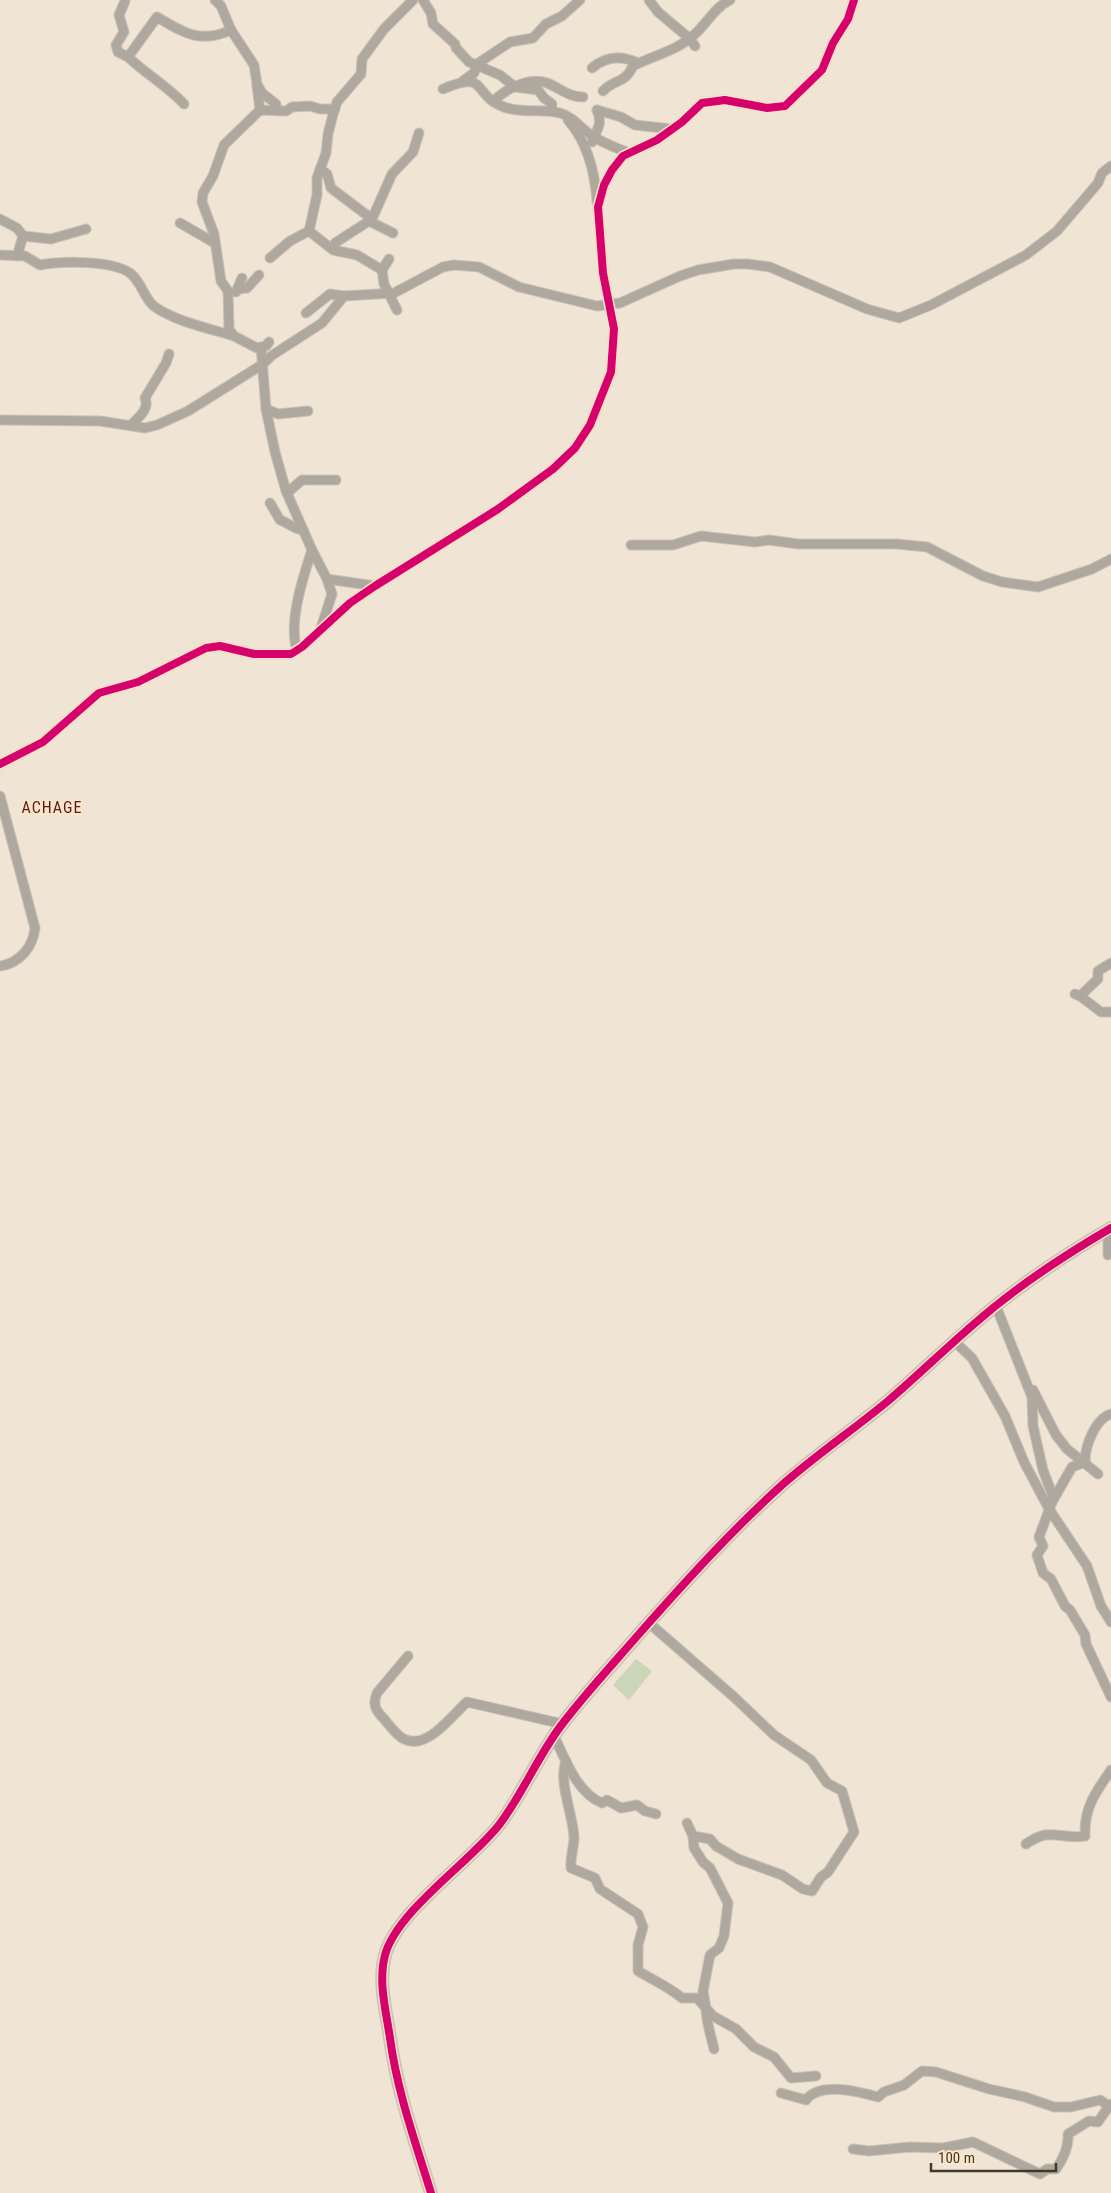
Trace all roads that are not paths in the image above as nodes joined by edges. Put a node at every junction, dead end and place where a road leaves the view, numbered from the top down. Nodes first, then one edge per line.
1 (216, 0) edge
2 (412, 0) edge
3 (424, 0) edge
4 (580, 0) edge
5 (649, 0) edge
6 (730, 0) edge
7 (854, 0) edge
8 (125, 1) edge
9 (231, 30) junction
10 (692, 42) junction
11 (128, 57) junction
12 (638, 63) junction
13 (477, 64) junction
14 (592, 68) dead end
15 (462, 81) junction
16 (257, 84) junction
17 (515, 87) junction
18 (443, 89) dead end
19 (603, 91) dead end
20 (583, 97) dead end
21 (494, 101) junction
22 (184, 104) dead end
23 (335, 109) junction
24 (260, 110) junction
25 (276, 110) junction
26 (551, 111) junction
27 (563, 114) junction
28 (672, 129) junction
29 (419, 133) dead end
30 (594, 137) junction
31 (629, 153) junction
32 (588, 154) junction
33 (1111, 166) edge
34 (320, 169) junction
35 (598, 207) junction
36 (0, 219) edge
37 (370, 220) junction
38 (180, 223) dead end
39 (86, 229) dead end
40 (309, 231) junction
41 (393, 233) dead end
42 (23, 236) junction
43 (213, 242) junction
44 (335, 243) dead end
45 (0, 255) edge
46 (17, 256) junction
47 (270, 258) dead end
48 (389, 259) dead end
49 (382, 270) junction
50 (259, 275) dead end
51 (242, 278) dead end
52 (238, 289) junction
53 (388, 293) junction
54 (341, 299) junction
55 (230, 300) junction
56 (611, 304) junction
57 (397, 310) dead end
58 (306, 313) dead end
59 (234, 336) junction
60 (169, 354) dead end
61 (263, 364) junction
62 (266, 409) junction
63 (308, 411) dead end
64 (0, 420) edge
65 (131, 425) junction
66 (336, 480) dead end
67 (287, 493) junction
68 (270, 503) dead end
69 (303, 530) junction
70 (631, 545) dead end
71 (312, 550) junction
72 (1111, 559) edge
73 (327, 579) junction
74 (375, 586) junction
75 (320, 631) junction
76 (297, 650) junction
77 (0, 764) edge
78 (0, 796) edge
79 (1111, 963) edge
80 (0, 966) edge
81 (1111, 1012) edge
82 (1110, 1228) edge
83 (1108, 1255) dead end
84 (996, 1306) junction
85 (954, 1342) junction
86 (1022, 1370) junction
87 (1111, 1414) edge
88 (1085, 1462) junction
89 (1098, 1474) dead end
90 (1050, 1506) junction
91 (1111, 1622) edge
92 (649, 1623) junction
93 (408, 1656) dead end
94 (1111, 1697) edge
95 (563, 1724) junction
96 (554, 1736) junction
97 (566, 1761) junction
98 (1111, 1770) edge
99 (656, 1814) dead end
100 (687, 1823) dead end
101 (693, 1836) junction
102 (1026, 1844) dead end
103 (706, 2008) junction
104 (714, 2050) dead end
105 (816, 2076) dead end
106 (791, 2078) junction
107 (1110, 2105) edge
108 (853, 2149) dead end
109 (431, 2193) edge

1 - 9 street
2 - 23 street
3 - 13 street
4 - 13 street
5 - 10 street
6 - 10 street
7 - 28 street
8 - 11 street
9 - 11 street
9 - 16 street
10 - 12 street
11 - 22 street
12 - 14 street
12 - 19 street
13 - 15 street
13 - 17 street
15 - 18 street
15 - 21 street
16 - 24 street
16 - 25 street
17 - 20 street
17 - 21 street
17 - 26 street
21 - 26 street
23 - 25 street
23 - 34 street
24 - 25 street
24 - 43 street
26 - 27 street
27 - 30 street
27 - 32 street
28 - 30 street
28 - 31 street
29 - 37 street
30 - 31 street
30 - 32 street
31 - 35 street
32 - 35 street
33 - 56 street
34 - 37 street
34 - 40 street
35 - 56 street
36 - 42 street
37 - 41 street
37 - 44 street
38 - 43 street
39 - 42 street
40 - 47 street
40 - 49 street
42 - 46 street
43 - 55 street
45 - 46 street
46 - 59 street
48 - 49 street
49 - 53 street
50 - 52 street
51 - 52 street
52 - 55 street
53 - 54 street
53 - 56 street
53 - 57 street
54 - 58 street
54 - 61 street
55 - 59 street
56 - 74 street
59 - 61 street
60 - 65 street
61 - 62 street
61 - 65 street
62 - 63 street
62 - 67 street
64 - 65 street
66 - 67 street
67 - 69 street
68 - 69 street
69 - 71 street
70 - 72 street
71 - 73 street
71 - 76 street
73 - 74 street
73 - 75 street
74 - 75 street
75 - 76 street
76 - 77 street
78 - 80 street
79 - 81 street
82 - 83 street
82 - 84 street
84 - 85 street
84 - 86 street
85 - 90 street
85 - 92 street
86 - 88 street
86 - 90 street
87 - 88 street
88 - 89 street
88 - 90 street
90 - 91 street
90 - 94 street
92 - 95 street
92 - 101 street
93 - 95 street
95 - 96 street
96 - 97 street
96 - 109 street
97 - 99 street
97 - 103 street
98 - 102 street
100 - 101 street
101 - 103 street
103 - 104 street
103 - 106 street
105 - 106 street
106 - 107 street
107 - 108 street

